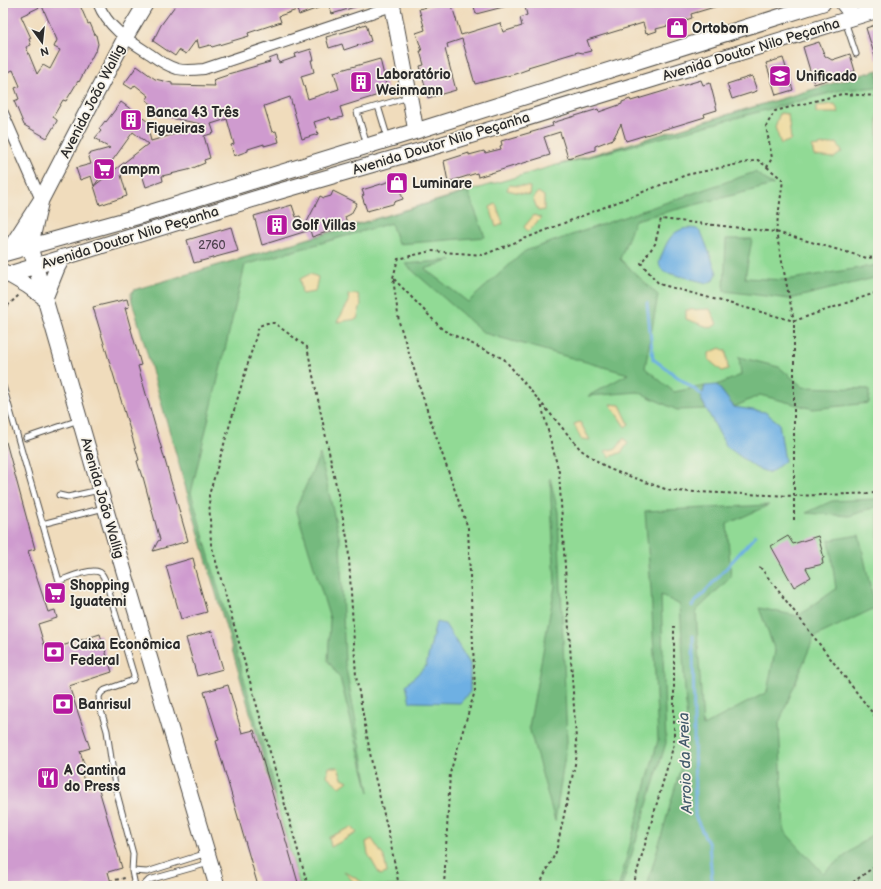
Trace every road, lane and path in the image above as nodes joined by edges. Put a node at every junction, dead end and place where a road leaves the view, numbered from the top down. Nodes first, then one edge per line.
1 (98, 3) edge
2 (146, 3) edge
3 (823, 3) edge
4 (843, 3) edge
5 (395, 4) edge
6 (878, 10) edge
7 (849, 18) junction
8 (125, 38) junction
9 (856, 54) dead end
10 (878, 96) edge
11 (410, 97) junction
12 (378, 106) junction
13 (3, 113) edge
14 (416, 131) junction
15 (388, 140) junction
16 (368, 146) junction
17 (395, 157) junction
18 (767, 167) junction
19 (41, 200) junction
20 (38, 217) junction
21 (776, 232) junction
22 (46, 243) junction
23 (30, 247) junction
24 (5, 253) edge
25 (878, 257) edge
26 (63, 258) junction
27 (36, 266) junction
28 (4, 274) edge
29 (393, 278) junction
30 (28, 286) junction
31 (878, 292) edge
32 (45, 298) junction
33 (3, 310) edge
34 (794, 321) junction
35 (3, 386) edge
36 (541, 403) junction
37 (80, 420) junction
38 (26, 438) dead end
39 (100, 490) junction
40 (878, 493) edge
41 (59, 495) dead end
42 (794, 496) junction
43 (105, 507) junction
44 (794, 520) dead end
45 (42, 524) junction
46 (760, 567) dead end
47 (674, 626) dead end
48 (878, 720) edge
49 (209, 858) junction
50 (878, 864) edge
51 (132, 872) junction
52 (135, 886) edge
53 (143, 886) edge
54 (217, 886) edge
55 (308, 886) edge
56 (399, 886) edge
57 (444, 886) edge
58 (539, 886) edge
59 (633, 886) edge
60 (848, 886) edge

1 - 8 street
2 - 8 main road, Avenida João Wallig
3 - 14 main road, Avenida Doutor Nilo Peçanha
4 - 7 main road
5 - 8 street
5 - 11 main road
6 - 7 main road, Avenida Doutor Nilo Peçanha
7 - 9 lane
7 - 17 main road, Avenida Doutor Nilo Peçanha
8 - 19 main road, Avenida João Wallig
10 - 18 path
11 - 12 lane
11 - 14 main road
12 - 15 lane
12 - 16 lane
13 - 19 street
14 - 15 main road, Avenida Doutor Nilo Peçanha
14 - 17 main road
15 - 16 main road, Avenida Doutor Nilo Peçanha
16 - 22 main road, Avenida Doutor Nilo Peçanha
17 - 26 main road, Avenida Doutor Nilo Peçanha
18 - 21 path
18 - 29 path
19 - 20 main road, Avenida João Wallig
19 - 24 main road, Avenida João Wallig
20 - 22 main road
20 - 23 main road, Avenida João Wallig
21 - 25 path
21 - 34 path
21 - 34 path
22 - 23 main road, Avenida Doutor Nilo Peçanha
23 - 24 main road, Avenida Doutor Nilo Peçanha
23 - 27 main road, Avenida João Wallig
26 - 27 main road, Avenida Doutor Nilo Peçanha
26 - 32 main road
27 - 28 main road, Avenida Doutor Nilo Peçanha
27 - 32 main road, Avenida João Wallig
28 - 30 main road
29 - 36 path
29 - 57 path
30 - 32 main road
30 - 33 path
31 - 34 path
32 - 37 main road, Avenida João Wallig
34 - 42 path
35 - 45 lane
36 - 42 path
36 - 58 path
37 - 38 lane
37 - 39 main road, Avenida João Wallig
39 - 41 lane
39 - 43 main road, Avenida João Wallig
40 - 42 path
42 - 44 path
43 - 45 lane
43 - 49 main road, Avenida João Wallig
45 - 51 lane
46 - 48 path
47 - 59 path
49 - 51 lane
49 - 53 lane
49 - 54 main road, Avenida João Wallig
50 - 60 path
51 - 52 lane
55 - 56 path

